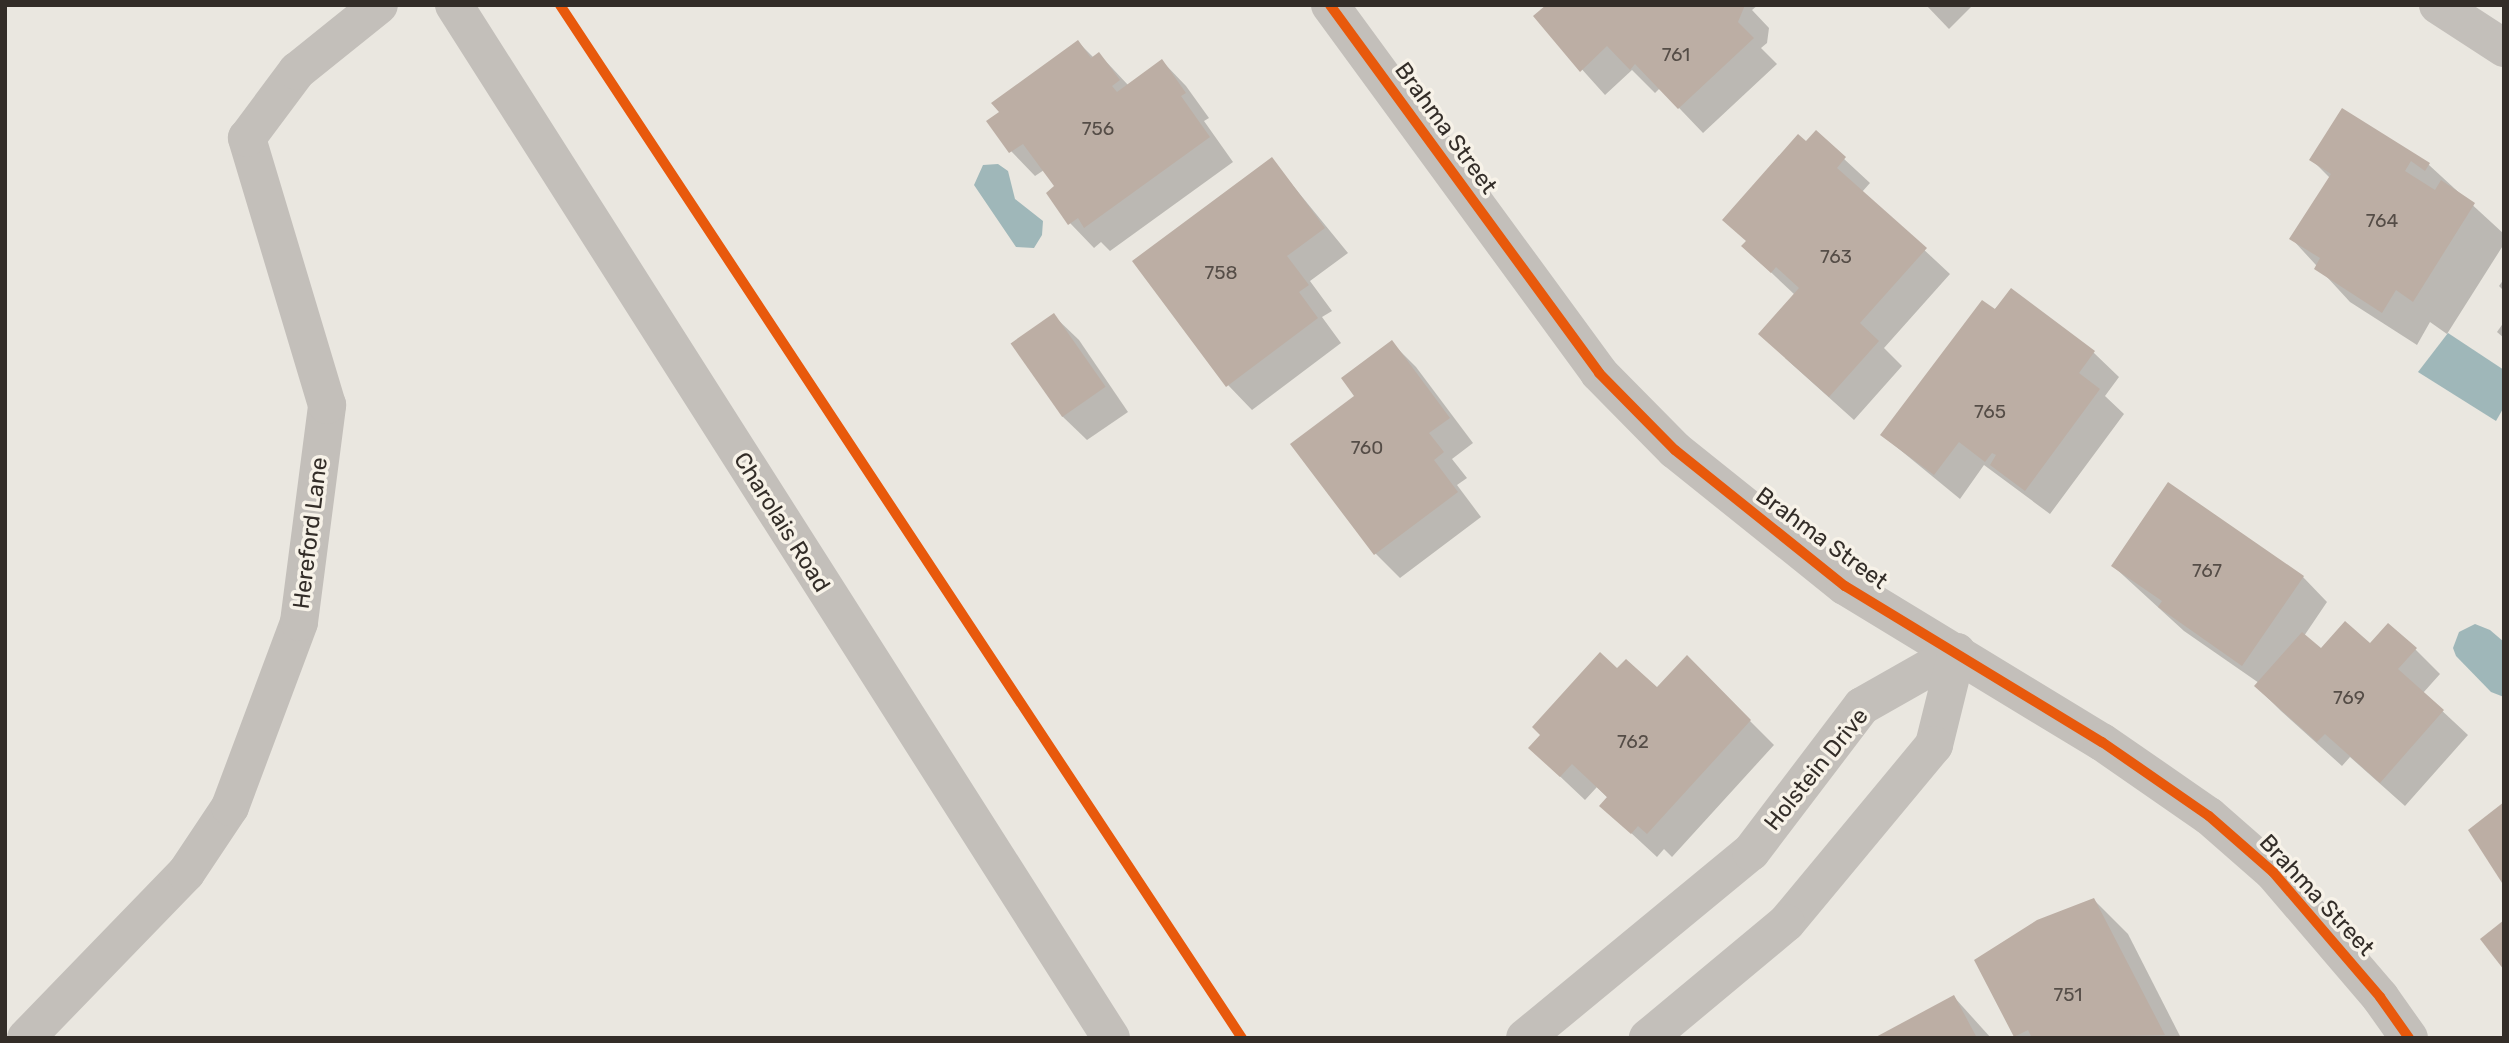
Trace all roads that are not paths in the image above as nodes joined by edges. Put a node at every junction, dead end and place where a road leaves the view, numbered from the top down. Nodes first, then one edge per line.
1 (379, 5) edge
2 (454, 5) edge
3 (1330, 5) edge
4 (2438, 5) edge
5 (2504, 48) edge
6 (1957, 652) junction
7 (26, 1038) edge
8 (1111, 1038) edge
9 (1525, 1038) edge
10 (1648, 1038) edge
11 (2409, 1038) edge

1 - 7 street, Hereford Lane
2 - 8 street, Charolais Road
3 - 6 street, Brahma Street
4 - 5 street
6 - 9 street, Holstein Drive
6 - 10 street
6 - 11 street, Brahma Street

